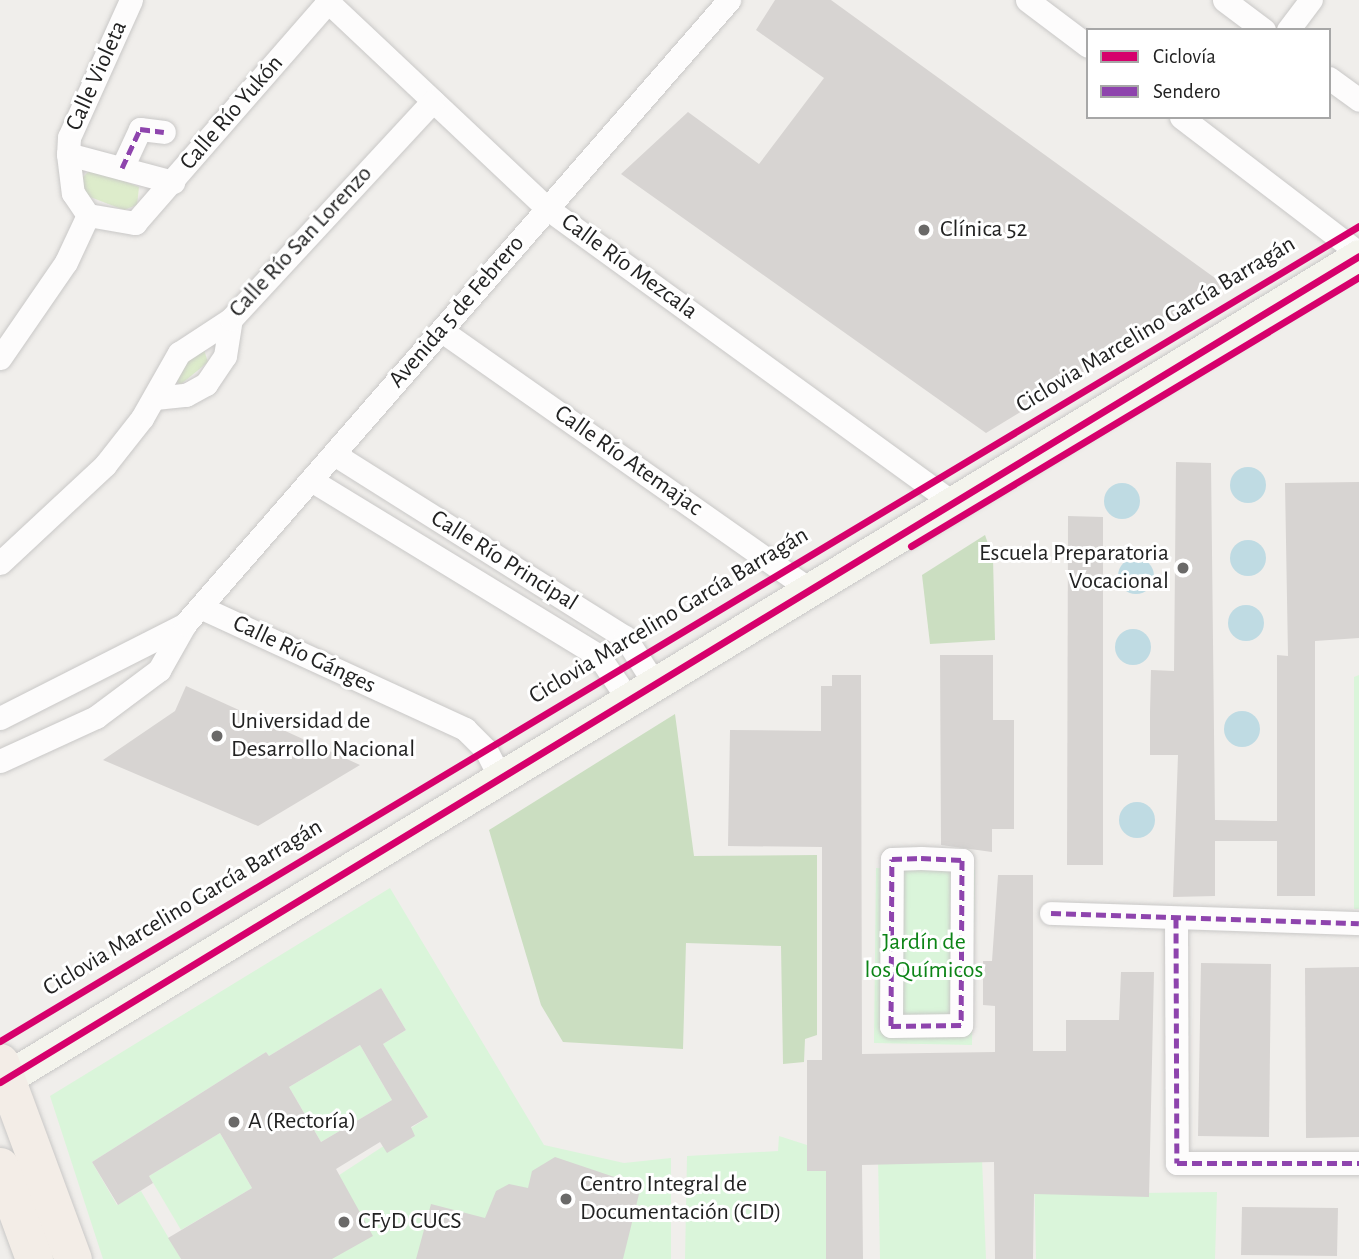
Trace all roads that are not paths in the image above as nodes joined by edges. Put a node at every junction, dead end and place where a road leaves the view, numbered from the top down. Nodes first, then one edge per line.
1 (131, 0) edge
2 (729, 0) edge
3 (1027, 0) edge
4 (1224, 0) edge
5 (1311, 0) edge
6 (327, 1) edge
7 (1261, 28) edge
8 (1290, 28) edge
9 (1086, 44) edge
10 (1331, 80) edge
11 (1359, 100) edge
12 (433, 101) junction
13 (1184, 119) edge
14 (164, 132) dead end
15 (68, 154) junction
16 (122, 168) junction
17 (173, 182) junction
18 (548, 209) junction
19 (88, 215) junction
20 (1359, 255) edge
21 (231, 319) junction
22 (442, 331) junction
23 (0, 358) edge
24 (155, 398) junction
25 (334, 454) junction
26 (312, 480) junction
27 (956, 505) junction
28 (0, 563) edge
29 (813, 592) junction
30 (200, 607) junction
31 (185, 624) junction
32 (643, 694) junction
33 (0, 718) edge
34 (0, 761) edge
35 (501, 780) junction
36 (921, 858) joint
37 (1051, 913) dead end
38 (1176, 918) junction
39 (1359, 923) edge
40 (2, 1074) edge
41 (1359, 1163) edge
42 (0, 1166) edge
43 (34, 1259) edge
44 (73, 1259) edge

1 - 15 street, Calle Violeta
2 - 18 street, Avenida 5 de Febrero
3 - 9 street
4 - 7 street
5 - 8 street
6 - 12 street, Calle Río Mezcala
6 - 17 street, Calle Río Yukón
10 - 11 street
12 - 18 street, Calle Río Mezcala
12 - 21 street, Calle Río San Lorenzo
13 - 20 street
14 - 16 street
15 - 16 street
15 - 19 street
16 - 17 street
17 - 19 street, Calle Río Yukón
18 - 22 street, Avenida 5 de Febrero
18 - 27 street, Calle Río Mezcala
19 - 23 street
20 - 27 main road
21 - 24 street, Calle Río San Lorenzo
21 - 24 street
22 - 25 street, Avenida 5 de Febrero
22 - 29 street, Calle Río Atemajac
24 - 28 street, Calle Río San Lorenzo
25 - 26 street, Avenida 5 de Febrero
25 - 32 street, Calle Río Principal
26 - 30 street, Avenida 5 de Febrero
26 - 32 street, Calle Río Principal
27 - 29 main road
29 - 32 main road
30 - 31 street, Avenida 5 de Febrero
30 - 35 street, Calle Río Gánges
31 - 33 street, Avenida 5 de Febrero
31 - 34 street, Avenida 5 de Febrero
32 - 35 main road
35 - 40 main road
36 - 36 street
37 - 38 street
38 - 39 street
38 - 41 street
40 - 44 main road
42 - 43 main road

